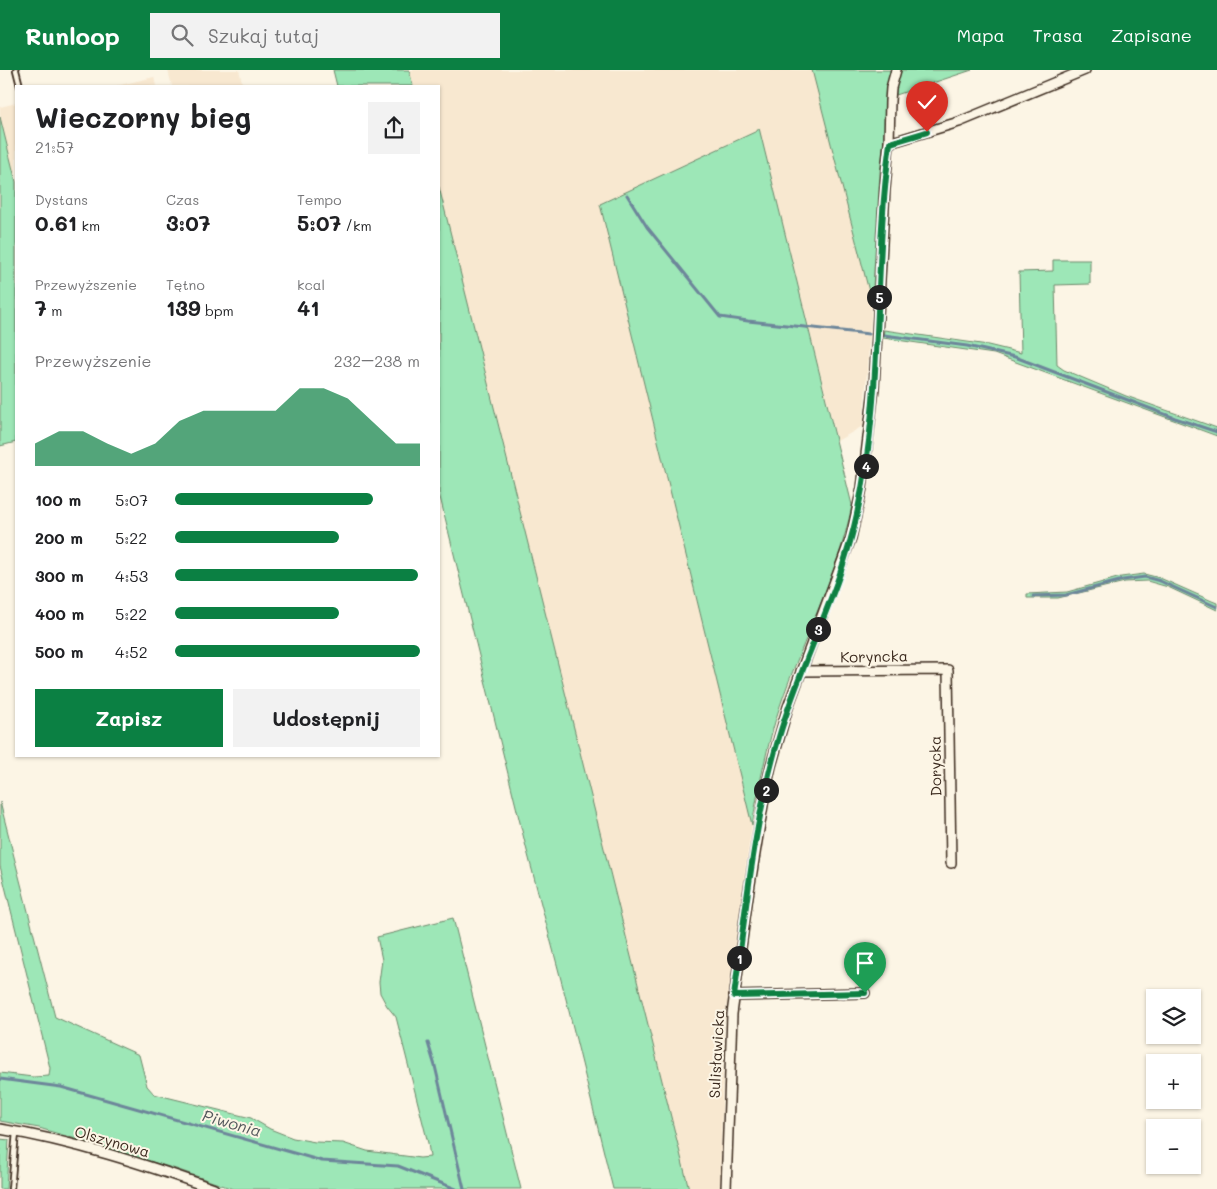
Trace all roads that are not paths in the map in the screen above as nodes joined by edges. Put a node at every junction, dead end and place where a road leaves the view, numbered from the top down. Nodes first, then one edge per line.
1 (16, 70) edge
2 (896, 70) edge
3 (1085, 70) edge
4 (20, 85) edge
5 (890, 143) junction
6 (948, 670) joint
7 (801, 671) junction
8 (951, 863) dead end
9 (865, 993) dead end
10 (734, 996) junction
11 (0, 1129) edge
12 (16, 1132) junction
13 (11, 1189) edge
14 (214, 1189) edge
15 (726, 1189) edge

1 - 4 lane
2 - 5 street, Sulisławicka
3 - 5 street
5 - 7 street, Sulisławicka
6 - 7 street, Koryncka
6 - 8 street, Dorycka
7 - 10 street, Sulisławicka
9 - 10 street
10 - 15 street, Sulisławicka
11 - 12 street, Olszynowa
12 - 13 lane
12 - 14 street, Olszynowa

